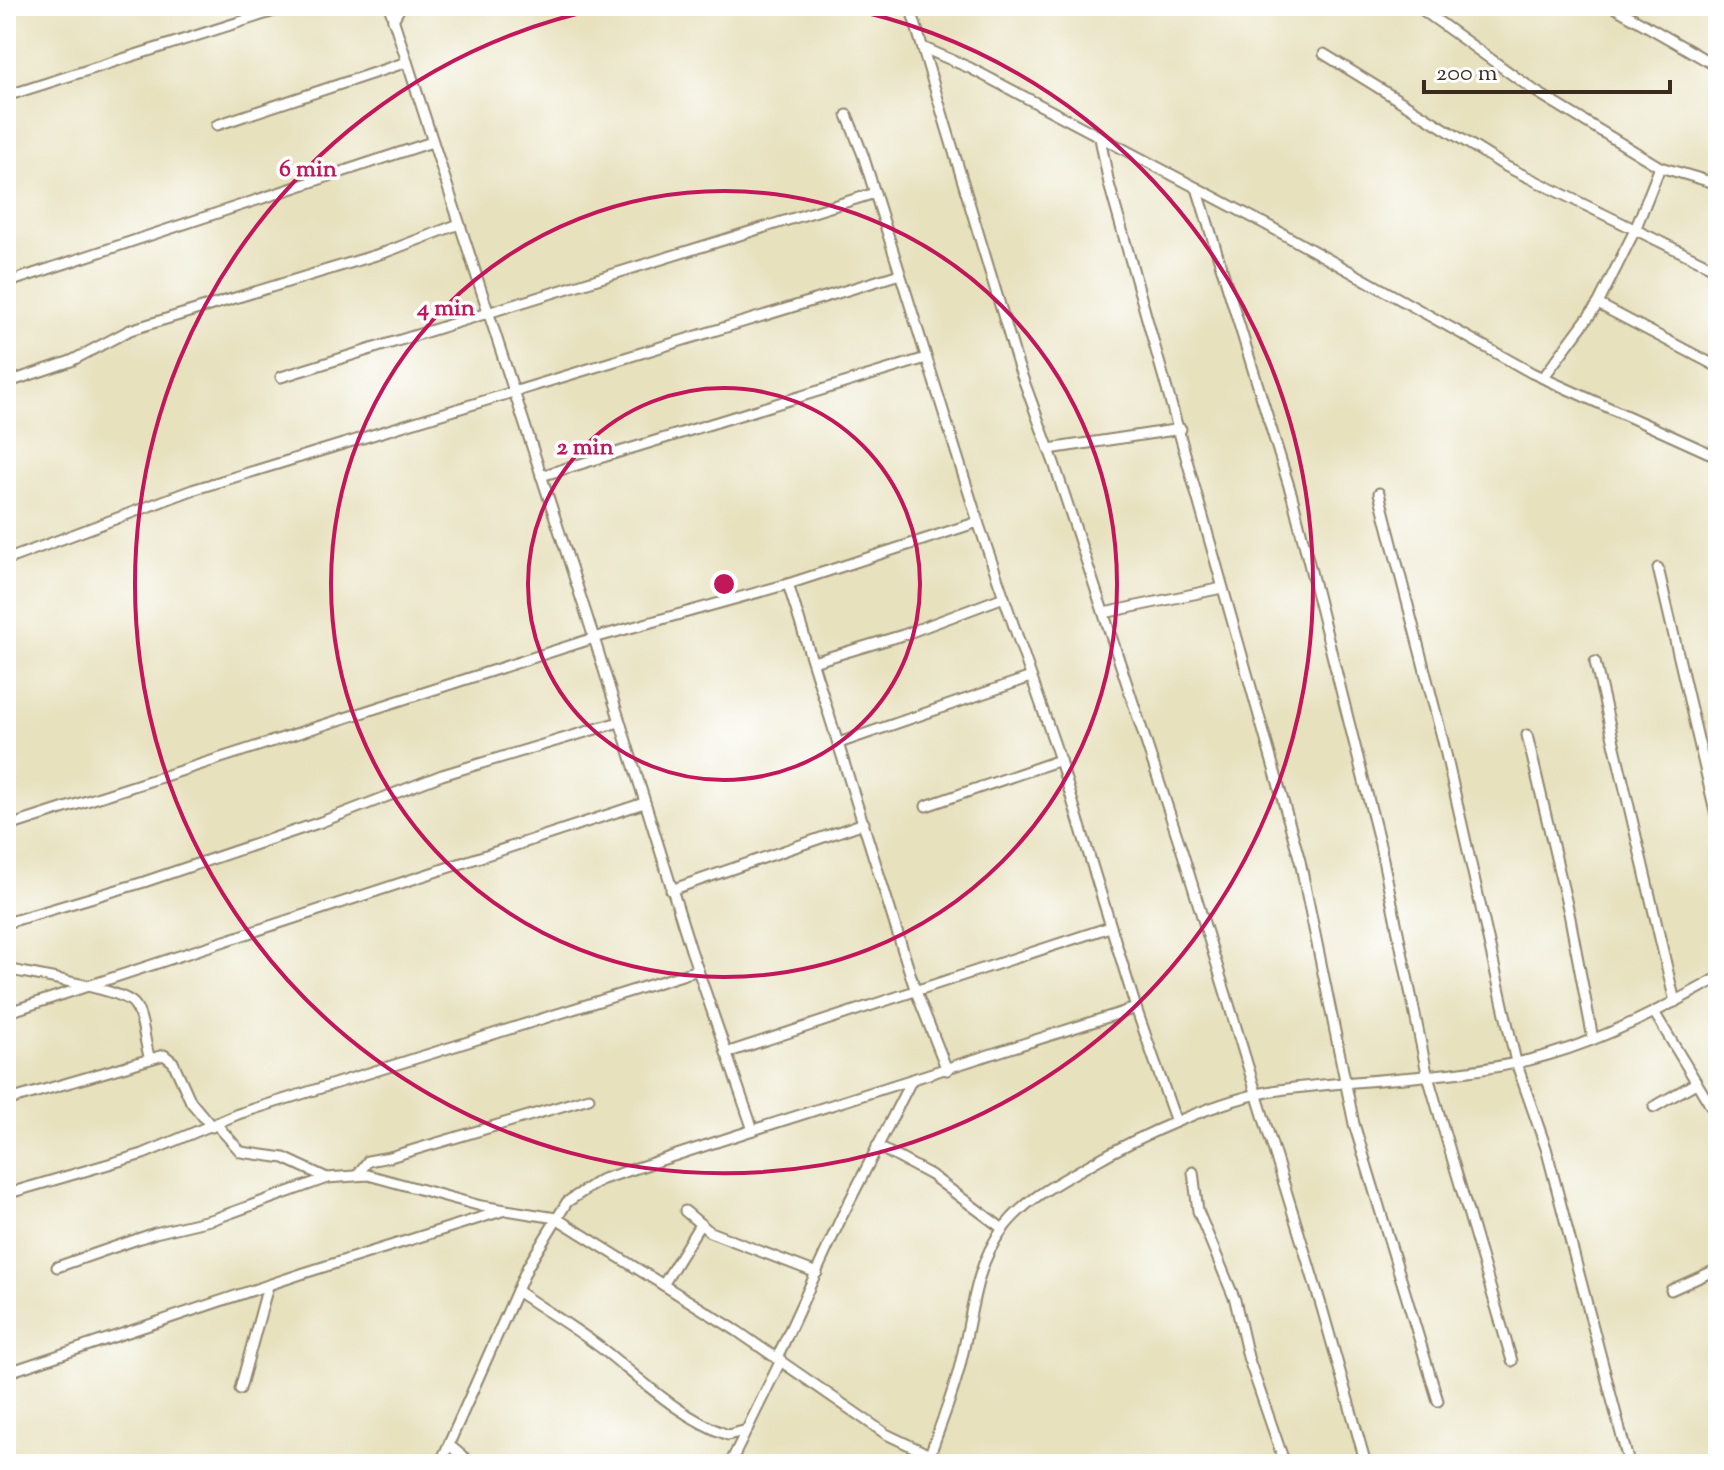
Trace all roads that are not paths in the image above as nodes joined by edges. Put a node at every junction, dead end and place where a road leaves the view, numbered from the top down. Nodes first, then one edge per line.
1 (290, 6) edge
2 (389, 6) edge
3 (401, 6) edge
4 (910, 6) edge
5 (1417, 6) edge
6 (1612, 6) edge
7 (393, 20) junction
8 (924, 48) junction
9 (1324, 54) dead end
10 (407, 62) junction
11 (1718, 67) edge
12 (6, 96) edge
13 (847, 115) dead end
14 (217, 125) dead end
15 (1100, 138) junction
16 (432, 142) junction
17 (1660, 167) junction
18 (1718, 184) edge
19 (1197, 188) junction
20 (875, 193) junction
21 (459, 224) junction
22 (1635, 230) junction
23 (1718, 270) edge
24 (900, 274) junction
25 (6, 283) edge
26 (1598, 304) junction
27 (487, 310) junction
28 (926, 358) junction
29 (1718, 367) edge
30 (281, 377) dead end
31 (1543, 378) junction
32 (6, 383) edge
33 (514, 394) junction
34 (1180, 427) junction
35 (1049, 449) junction
36 (1718, 457) edge
37 (541, 476) junction
38 (1379, 493) dead end
39 (978, 522) junction
40 (6, 560) edge
41 (1658, 568) dead end
42 (788, 584) junction
43 (1222, 588) junction
44 (1004, 597) junction
45 (1104, 613) junction
46 (594, 638) junction
47 (813, 662) junction
48 (1595, 662) dead end
49 (1031, 677) junction
50 (619, 722) junction
51 (1527, 735) dead end
52 (1265, 741) dead end
53 (839, 743) junction
54 (1060, 760) junction
55 (644, 803) junction
56 (926, 806) dead end
57 (864, 823) junction
58 (1718, 824) edge
59 (6, 827) edge
60 (671, 890) junction
61 (6, 923) edge
62 (1110, 927) junction
63 (6, 969) edge
64 (698, 970) junction
65 (1718, 978) edge
66 (87, 987) junction
67 (915, 989) junction
68 (1675, 1002) junction
69 (1136, 1008) junction
70 (1654, 1012) junction
71 (6, 1013) edge
72 (1593, 1039) junction
73 (726, 1053) junction
74 (150, 1059) junction
75 (1516, 1062) junction
76 (947, 1070) junction
77 (1427, 1073) junction
78 (911, 1081) junction
79 (1345, 1081) junction
80 (1694, 1084) junction
81 (1256, 1094) junction
82 (589, 1098) dead end
83 (6, 1101) edge
84 (1654, 1107) dead end
85 (1718, 1118) edge
86 (1176, 1122) junction
87 (214, 1126) junction
88 (753, 1130) junction
89 (877, 1146) junction
90 (1193, 1172) dead end
91 (358, 1174) junction
92 (327, 1178) junction
93 (6, 1194) edge
94 (506, 1210) junction
95 (685, 1211) dead end
96 (556, 1218) junction
97 (699, 1226) junction
98 (1003, 1229) junction
99 (57, 1267) dead end
100 (1718, 1269) edge
101 (817, 1273) junction
102 (663, 1285) junction
103 (268, 1286) junction
104 (1671, 1290) dead end
105 (517, 1291) junction
106 (779, 1359) junction
107 (1512, 1361) dead end
108 (6, 1373) edge
109 (240, 1389) dead end
110 (1438, 1401) dead end
111 (747, 1430) junction
112 (449, 1445) junction
113 (928, 1460) edge
114 (440, 1464) edge
115 (472, 1464) edge
116 (730, 1464) edge
117 (1285, 1464) edge
118 (1366, 1464) edge
119 (1629, 1464) edge

1 - 12 street
2 - 7 street
3 - 7 street
4 - 8 street
5 - 17 street
6 - 11 street
7 - 10 street
8 - 15 street
8 - 35 street
9 - 22 street
10 - 14 street
10 - 16 street
13 - 20 street
15 - 19 street
15 - 34 street
16 - 21 street
16 - 25 street
17 - 18 street
17 - 22 street
19 - 31 street
19 - 77 street
20 - 24 street
20 - 27 street
21 - 27 street
21 - 32 street
22 - 23 street
22 - 26 street
24 - 28 street
24 - 33 street
26 - 29 street
26 - 31 street
27 - 30 street
27 - 33 street
28 - 37 street
28 - 39 street
31 - 36 street
33 - 37 street
33 - 40 street
34 - 35 street
34 - 43 street
34 - 79 street
35 - 45 street
37 - 46 street
38 - 75 street
39 - 42 street
39 - 44 street
41 - 58 street
42 - 46 street
42 - 47 street
43 - 45 street
43 - 52 street
44 - 47 street
44 - 49 street
45 - 81 street
46 - 50 street
46 - 59 street
47 - 53 street
48 - 68 street
49 - 53 street
49 - 54 street
50 - 55 street
50 - 61 street
51 - 72 street
53 - 57 street
54 - 56 street
54 - 62 street
55 - 60 street
55 - 66 street
57 - 60 street
57 - 67 street
60 - 64 street
62 - 67 street
62 - 69 street
63 - 66 street
64 - 73 street
64 - 87 street
65 - 68 street
66 - 71 street
66 - 74 street
67 - 73 street
67 - 76 street
68 - 70 street
69 - 76 street
69 - 86 street
70 - 72 street
70 - 80 street
72 - 75 street
73 - 88 street
74 - 83 street
74 - 87 street
75 - 77 street
75 - 119 street
76 - 78 street
77 - 79 street
77 - 107 street
78 - 88 street
78 - 89 street
79 - 81 street
79 - 110 street
80 - 84 street
80 - 85 street
81 - 86 street
81 - 118 street
82 - 91 street
86 - 98 street
87 - 92 street
87 - 93 street
88 - 96 street
89 - 98 street
89 - 101 street
90 - 117 street
91 - 92 street
91 - 94 street
92 - 99 street
94 - 96 street
94 - 103 street
95 - 97 street
96 - 102 street
96 - 105 street
97 - 101 street
97 - 102 street
98 - 113 street
100 - 104 street
101 - 106 street
102 - 106 street
103 - 108 street
103 - 109 street
105 - 111 street
105 - 112 street
106 - 111 street
106 - 113 street
111 - 116 street
112 - 114 street
112 - 115 street

